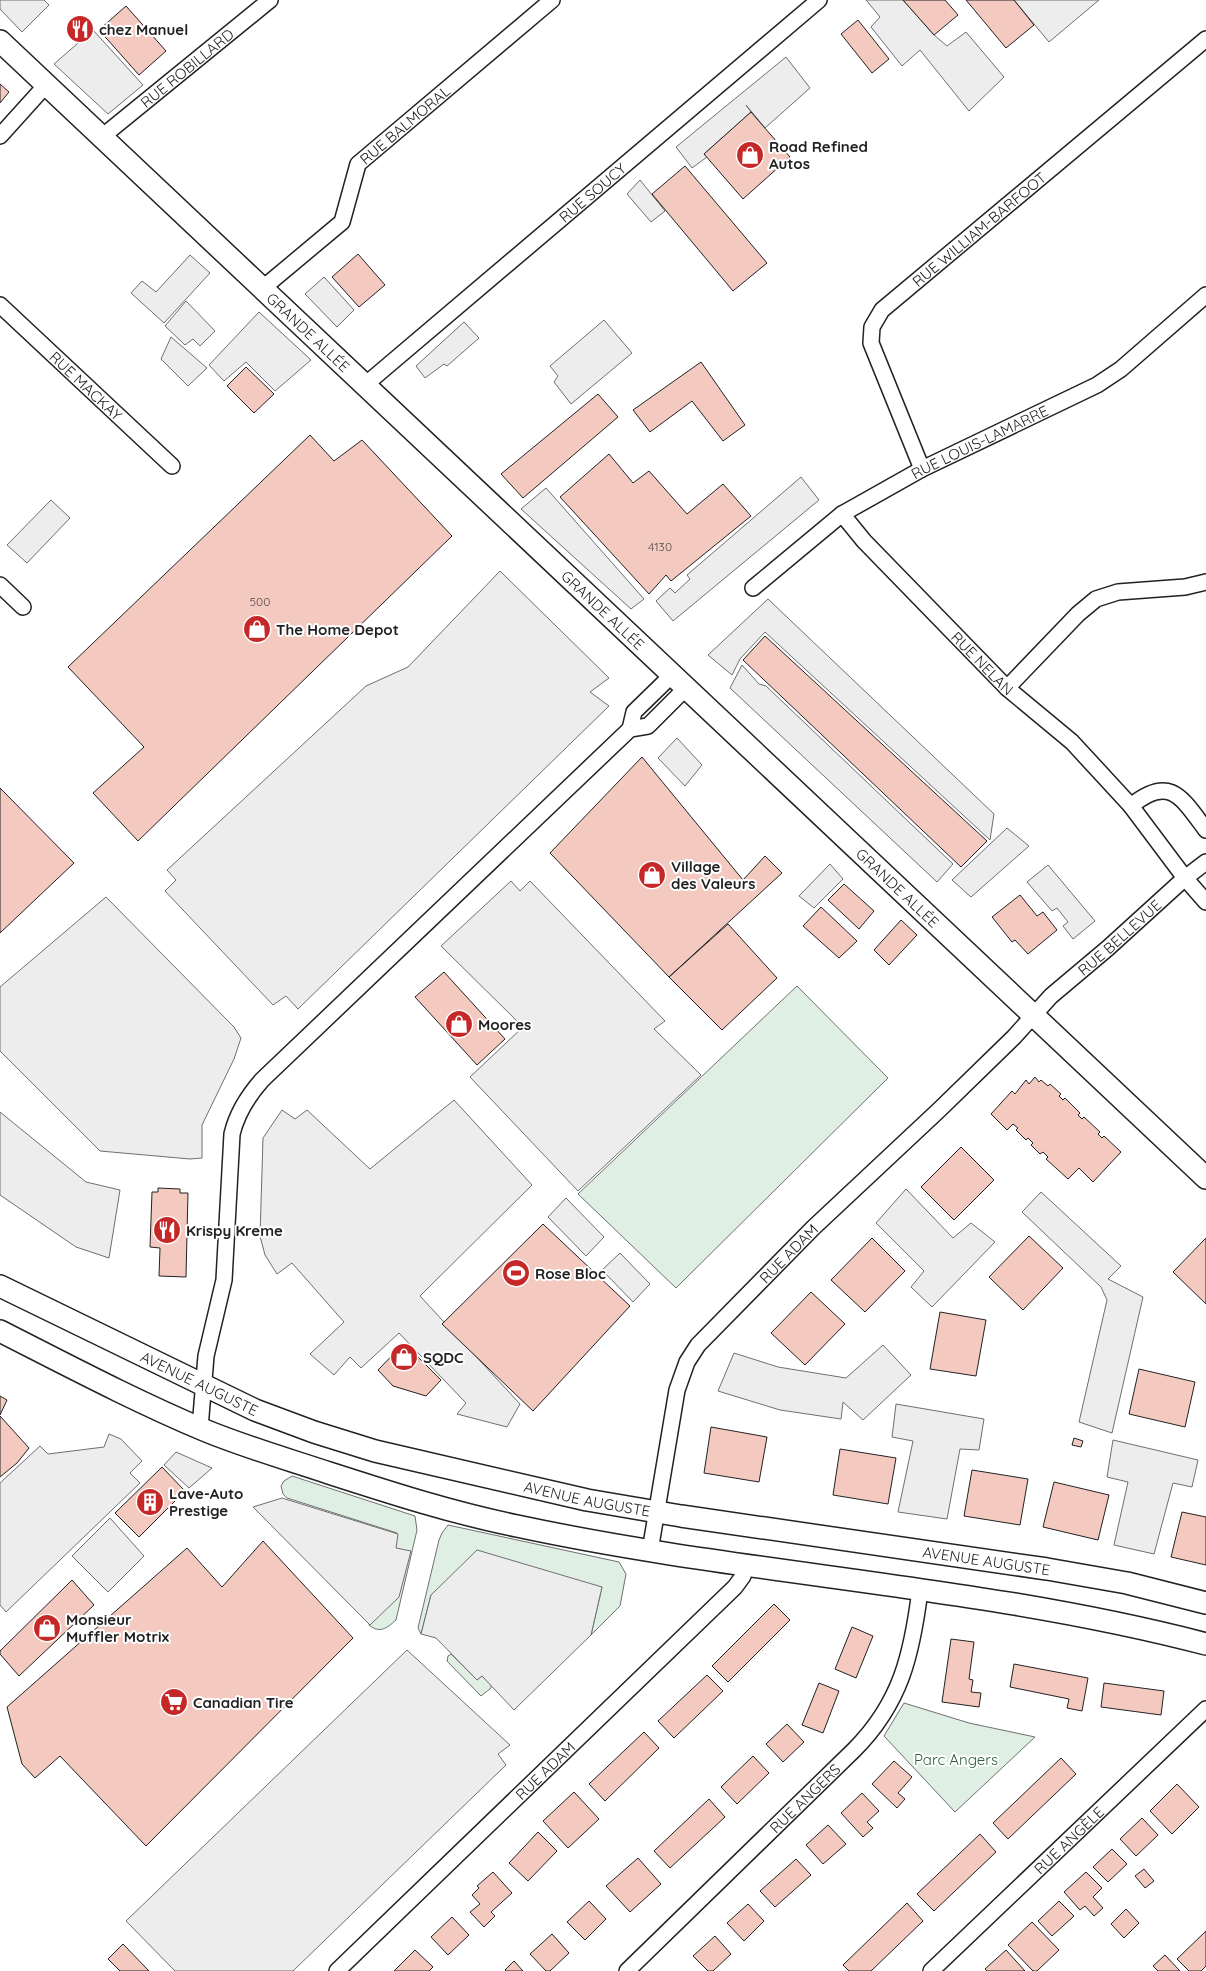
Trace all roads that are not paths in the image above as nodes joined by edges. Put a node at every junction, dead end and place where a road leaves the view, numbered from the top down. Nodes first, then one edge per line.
1 (270, 0) edge
2 (552, 0) edge
3 (819, 0) edge
4 (1206, 39) edge
5 (0, 41) edge
6 (46, 85) junction
7 (0, 136) edge
8 (103, 136) junction
9 (263, 288) junction
10 (1206, 295) edge
11 (0, 305) edge
12 (365, 385) junction
13 (172, 466) dead end
14 (922, 469) junction
15 (842, 514) junction
16 (1206, 582) edge
17 (0, 585) edge
18 (752, 588) dead end
19 (24, 607) dead end
20 (679, 682) junction
21 (1007, 688) junction
22 (1131, 806) junction
23 (1206, 830) edge
24 (1206, 862) edge
25 (1185, 878) junction
26 (1206, 902) edge
27 (1034, 1014) junction
28 (1206, 1178) edge
29 (0, 1286) edge
30 (0, 1331) edge
31 (203, 1386) junction
32 (200, 1428) junction
33 (657, 1512) junction
34 (650, 1551) junction
35 (746, 1565) junction
36 (920, 1590) junction
37 (1206, 1603) edge
38 (1206, 1644) edge
39 (1206, 1709) edge
40 (338, 1971) edge
41 (627, 1971) edge
42 (931, 1971) edge

1 - 8 street, RUE ROBILLARD
2 - 9 street, RUE BALMORAL
3 - 12 street, RUE SOUCY
4 - 14 street, RUE WILLIAM-BARFOOT
5 - 6 main road, GRANDE ALLÉE
6 - 7 street
6 - 8 main road, GRANDE ALLÉE
8 - 9 main road, GRANDE ALLÉE
9 - 12 main road, GRANDE ALLÉE
10 - 14 street, RUE LOUIS-LAMARRE
11 - 13 street, RUE MACKAY
12 - 20 main road, GRANDE ALLÉE
14 - 15 street, RUE LOUIS-LAMARRE
15 - 18 street, RUE LOUIS-LAMARRE
15 - 21 street, RUE NELAN
16 - 21 street
17 - 19 street
20 - 27 main road, GRANDE ALLÉE
20 - 31 street
21 - 22 street, RUE NELAN
22 - 23 street
22 - 25 street, RUE NELAN
24 - 25 street, RUE BELLEVUE
25 - 26 street, RUE NELAN
25 - 27 street, RUE BELLEVUE
27 - 28 main road, GRANDE ALLÉE
27 - 33 street, RUE ADAM
29 - 31 main road, AVENUE AUGUSTE
30 - 32 main road
31 - 32 street
31 - 33 main road, AVENUE AUGUSTE
32 - 34 main road
33 - 34 street, RUE ADAM
33 - 37 main road, AVENUE AUGUSTE
34 - 35 main road
35 - 36 main road
35 - 40 street, RUE ADAM
36 - 38 main road
36 - 41 street, RUE ANGERS
39 - 42 street, RUE ANGÈLE

